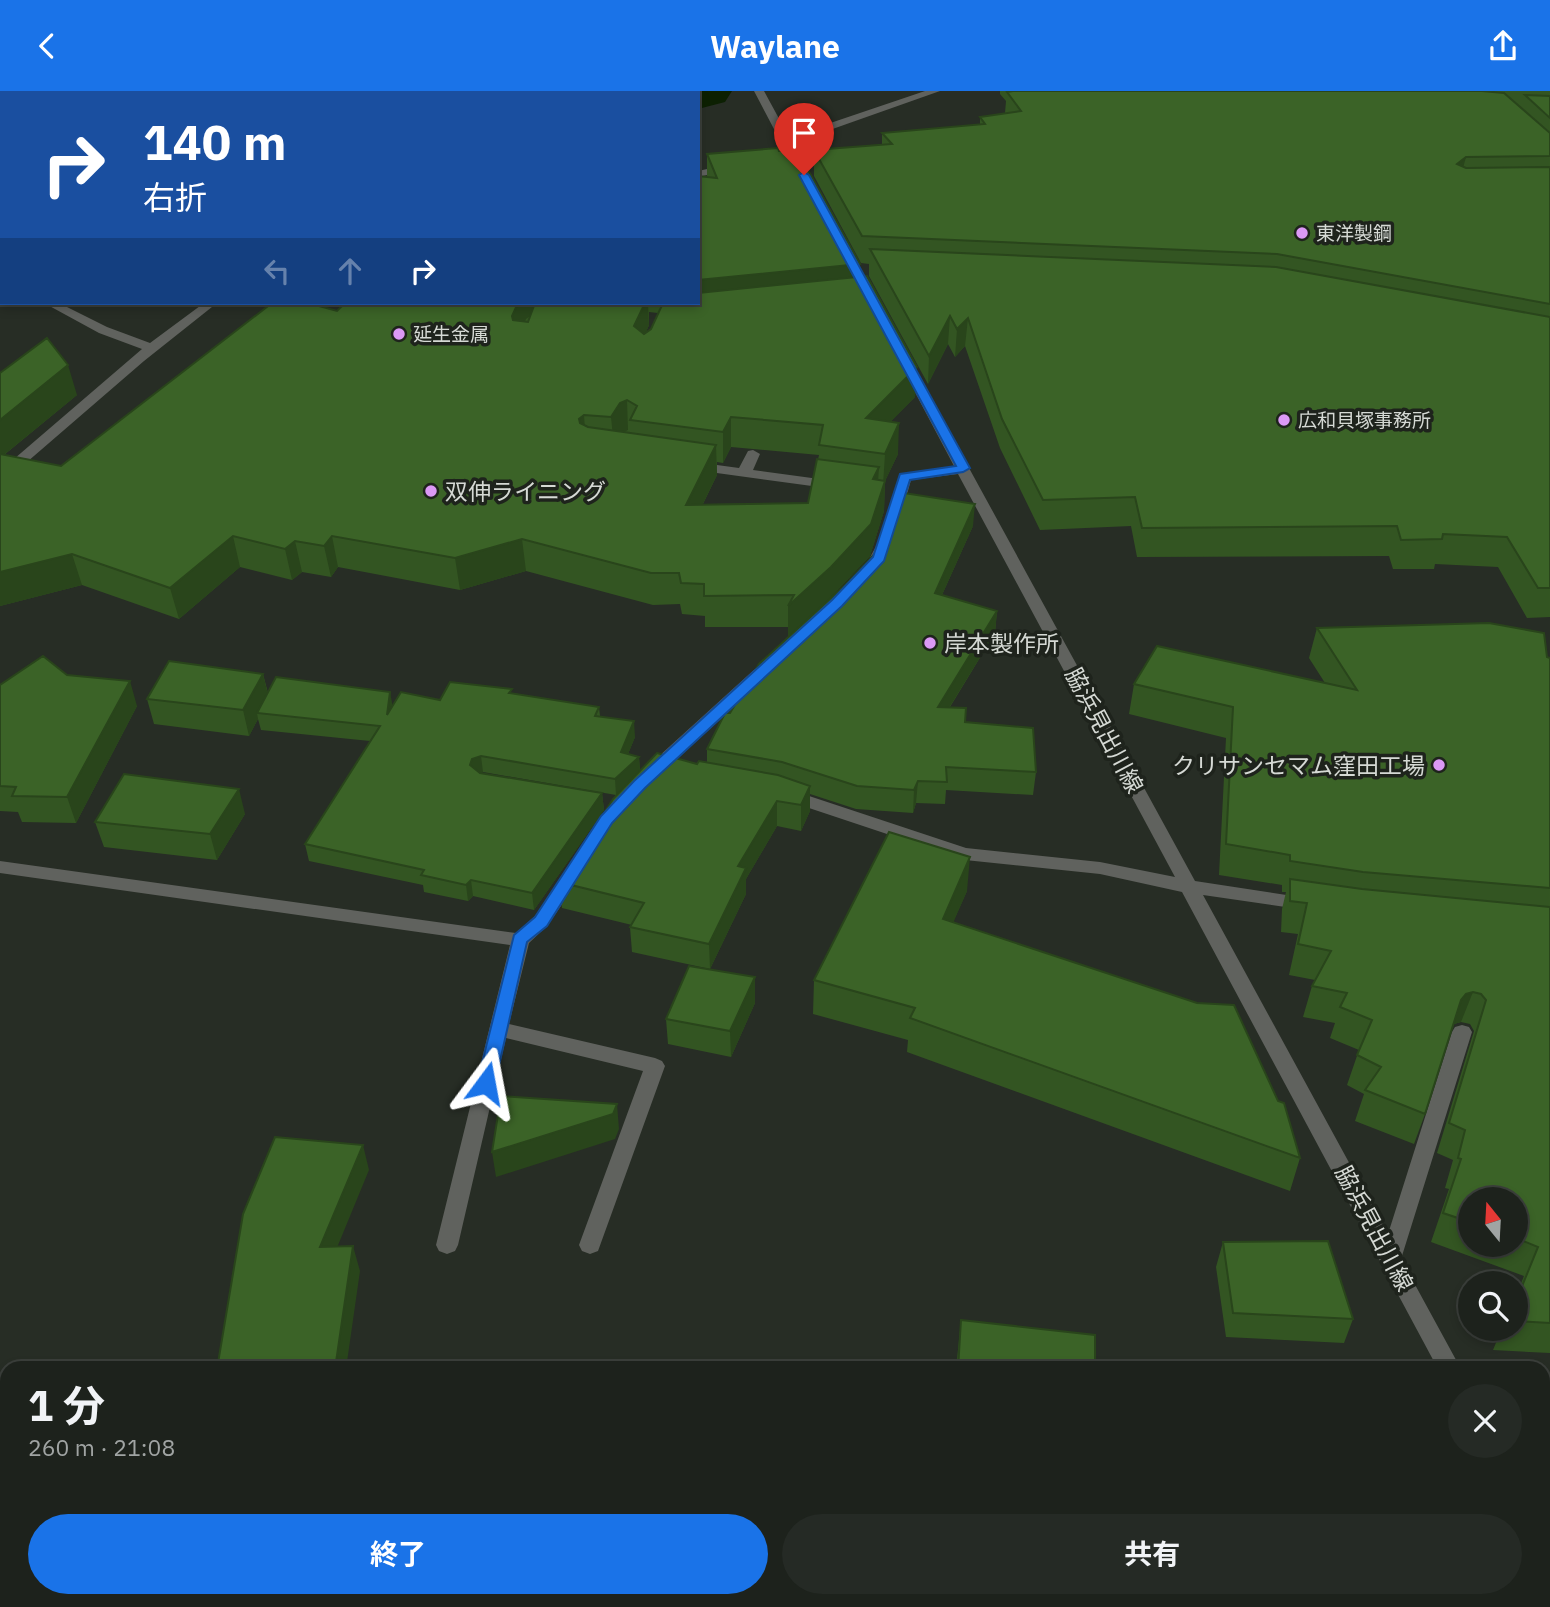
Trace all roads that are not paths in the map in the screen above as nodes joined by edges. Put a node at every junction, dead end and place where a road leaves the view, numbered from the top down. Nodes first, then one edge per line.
1 (759, 91) edge
2 (935, 91) edge
3 (785, 146) junction
4 (741, 164) edge
5 (700, 174) edge
6 (810, 186) edge
7 (54, 305) edge
8 (208, 305) edge
9 (896, 347) edge
10 (151, 348) junction
11 (753, 454) dead end
12 (682, 464) edge
13 (963, 468) junction
14 (744, 473) junction
15 (0, 478) edge
16 (848, 487) edge
17 (860, 579) edge
18 (780, 656) edge
19 (655, 770) junction
20 (680, 775) edge
21 (639, 784) edge
22 (769, 791) edge
23 (579, 865) edge
24 (0, 867) edge
25 (1191, 887) junction
26 (1326, 907) edge
27 (520, 940) junction
28 (499, 1029) junction
29 (1462, 1032) edge
30 (447, 1245) dead end
31 (590, 1245) dead end
32 (1391, 1258) junction
33 (1446, 1361) edge

1 - 3 street
2 - 3 street
3 - 6 street
4 - 5 street
7 - 10 street
8 - 10 street
9 - 13 street, 脇浜見出川線
10 - 15 street
11 - 14 street
12 - 14 street
13 - 17 street
13 - 25 street, 脇浜見出川線
14 - 16 street
18 - 19 street
19 - 20 street
19 - 21 street
22 - 25 street
23 - 27 street
24 - 27 street
25 - 26 street
25 - 32 street, 脇浜見出川線
27 - 28 street
28 - 30 street
28 - 31 street
29 - 32 street
32 - 33 street, 脇浜見出川線

